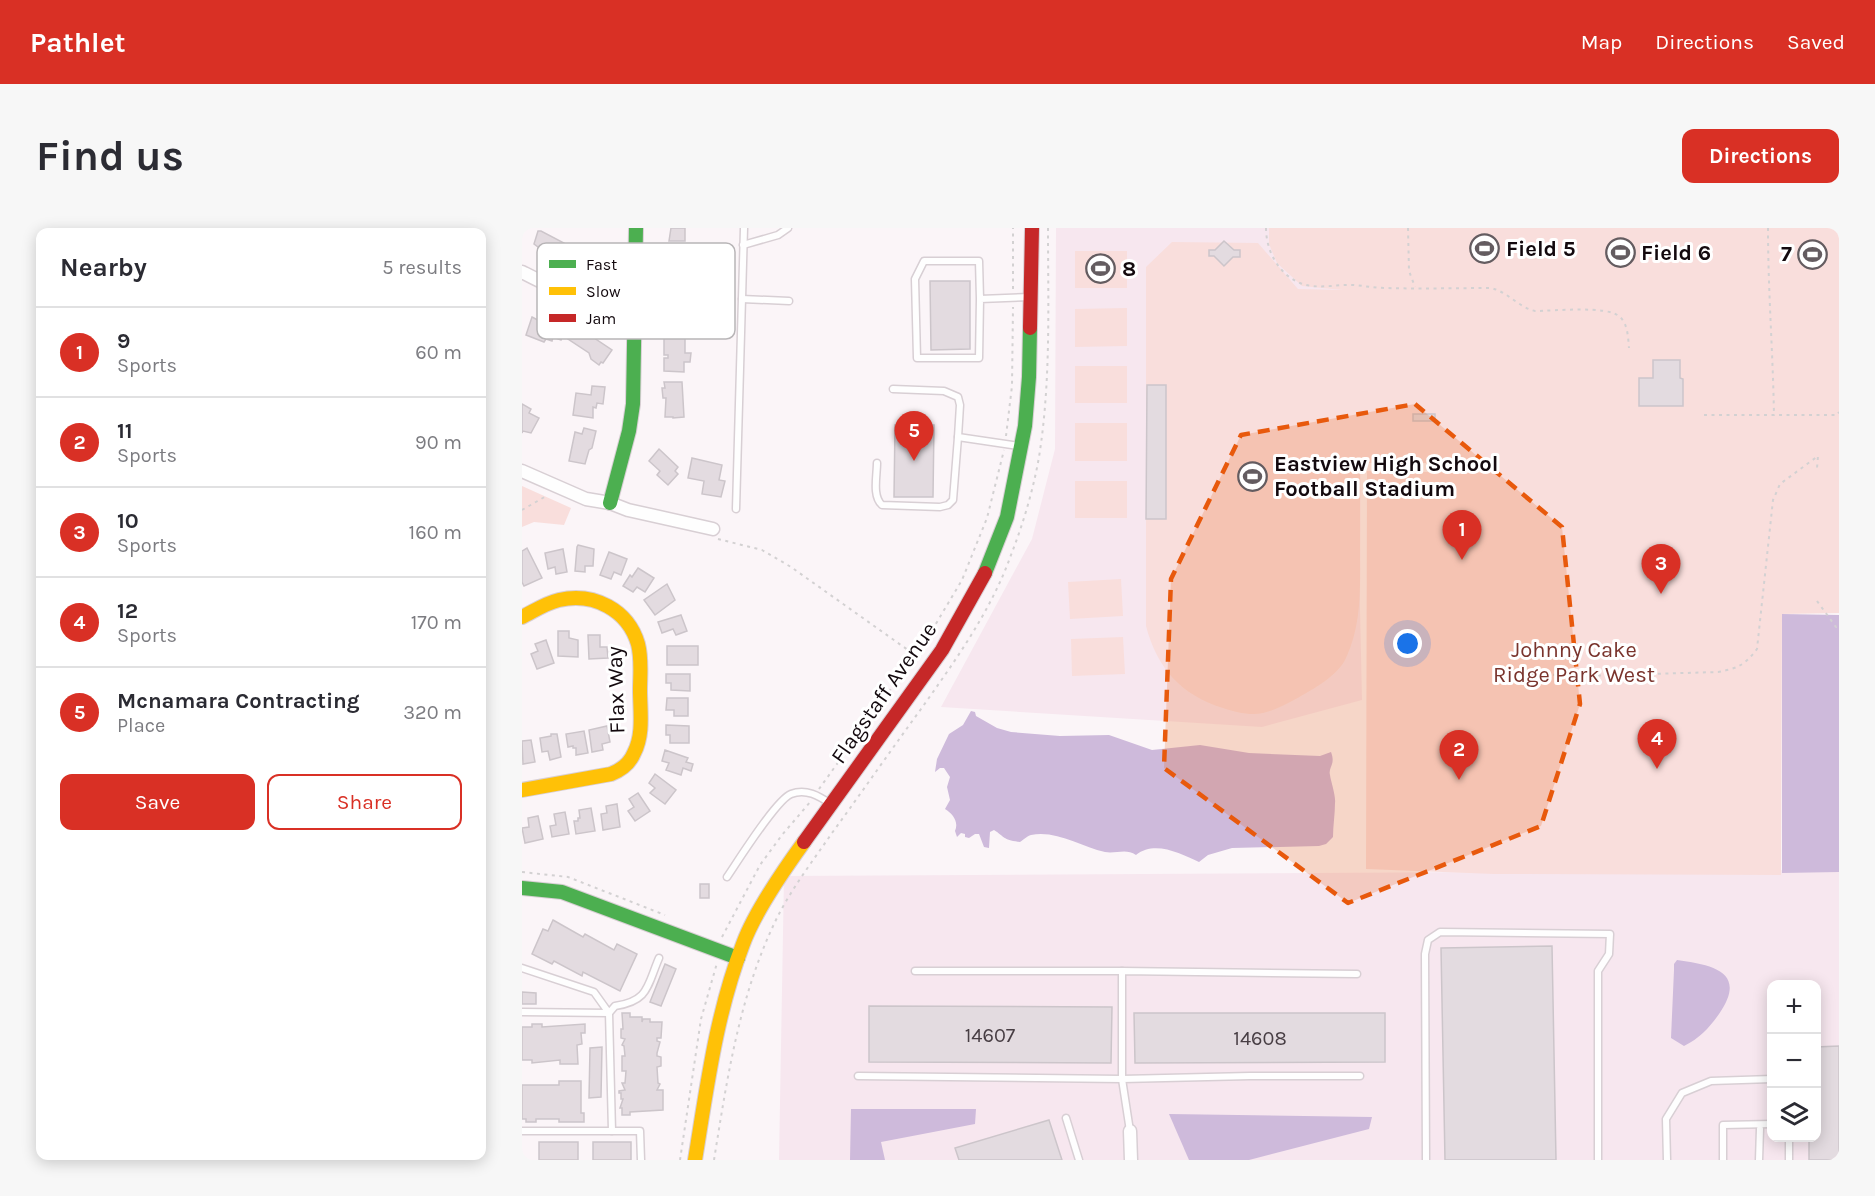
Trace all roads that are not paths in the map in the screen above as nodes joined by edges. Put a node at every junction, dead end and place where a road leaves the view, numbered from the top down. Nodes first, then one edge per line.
1 (636, 228) edge
2 (744, 228) edge
3 (788, 228) edge
4 (1032, 228) edge
5 (636, 243) edge
6 (743, 245) junction
7 (522, 272) edge
8 (537, 280) edge
9 (1031, 297) junction
10 (742, 299) junction
11 (980, 299) junction
12 (789, 301) dead end
13 (634, 339) edge
14 (893, 389) dead end
15 (958, 437) junction
16 (1021, 447) junction
17 (877, 463) dead end
18 (522, 471) edge
19 (610, 503) junction
20 (736, 509) dead end
21 (715, 534) road end
22 (522, 617) edge
23 (522, 790) edge
24 (832, 804) junction
25 (727, 877) dead end
26 (522, 888) edge
27 (522, 894) edge
28 (659, 958) dead end
29 (738, 958) junction
30 (522, 968) edge
31 (915, 971) dead end
32 (1122, 971) junction
33 (1357, 974) dead end
34 (522, 1012) edge
35 (609, 1013) junction
36 (858, 1076) dead end
37 (1360, 1076) dead end
38 (1122, 1079) junction
39 (1767, 1079) edge
40 (1066, 1118) dead end
41 (1767, 1124) edge
42 (1760, 1130) dead end
43 (522, 1131) edge
44 (612, 1131) junction
45 (1130, 1131) joint
46 (1789, 1142) edge
47 (641, 1160) edge
48 (695, 1160) edge
49 (1079, 1160) edge
50 (1131, 1160) edge
51 (1426, 1160) edge
52 (1598, 1160) edge
53 (1667, 1160) edge
54 (1723, 1160) edge
55 (1759, 1160) edge
56 (1789, 1160) edge

1 - 5 street
2 - 6 lane
3 - 6 lane
4 - 9 street, Flagstaff Avenue
6 - 10 lane
7 - 8 street
9 - 11 lane
9 - 16 street, Flagstaff Avenue
10 - 12 lane
10 - 20 lane
11 - 11 lane
13 - 19 street
14 - 15 lane
15 - 16 lane
15 - 17 lane
16 - 24 street, Flagstaff Avenue
18 - 19 street
19 - 21 street
22 - 23 street, Flax Way
24 - 25 lane
24 - 29 street, Flagstaff Avenue
26 - 27 lane
26 - 29 street
28 - 35 lane
29 - 48 street, Flagstaff Avenue
30 - 35 lane
31 - 32 lane
32 - 33 lane
32 - 38 lane
34 - 35 lane
35 - 44 lane
36 - 38 lane
37 - 38 lane
38 - 45 lane
39 - 53 lane
40 - 49 lane
41 - 54 lane
42 - 55 lane
43 - 44 lane
44 - 47 lane
45 - 50 street
46 - 56 lane
51 - 52 lane

